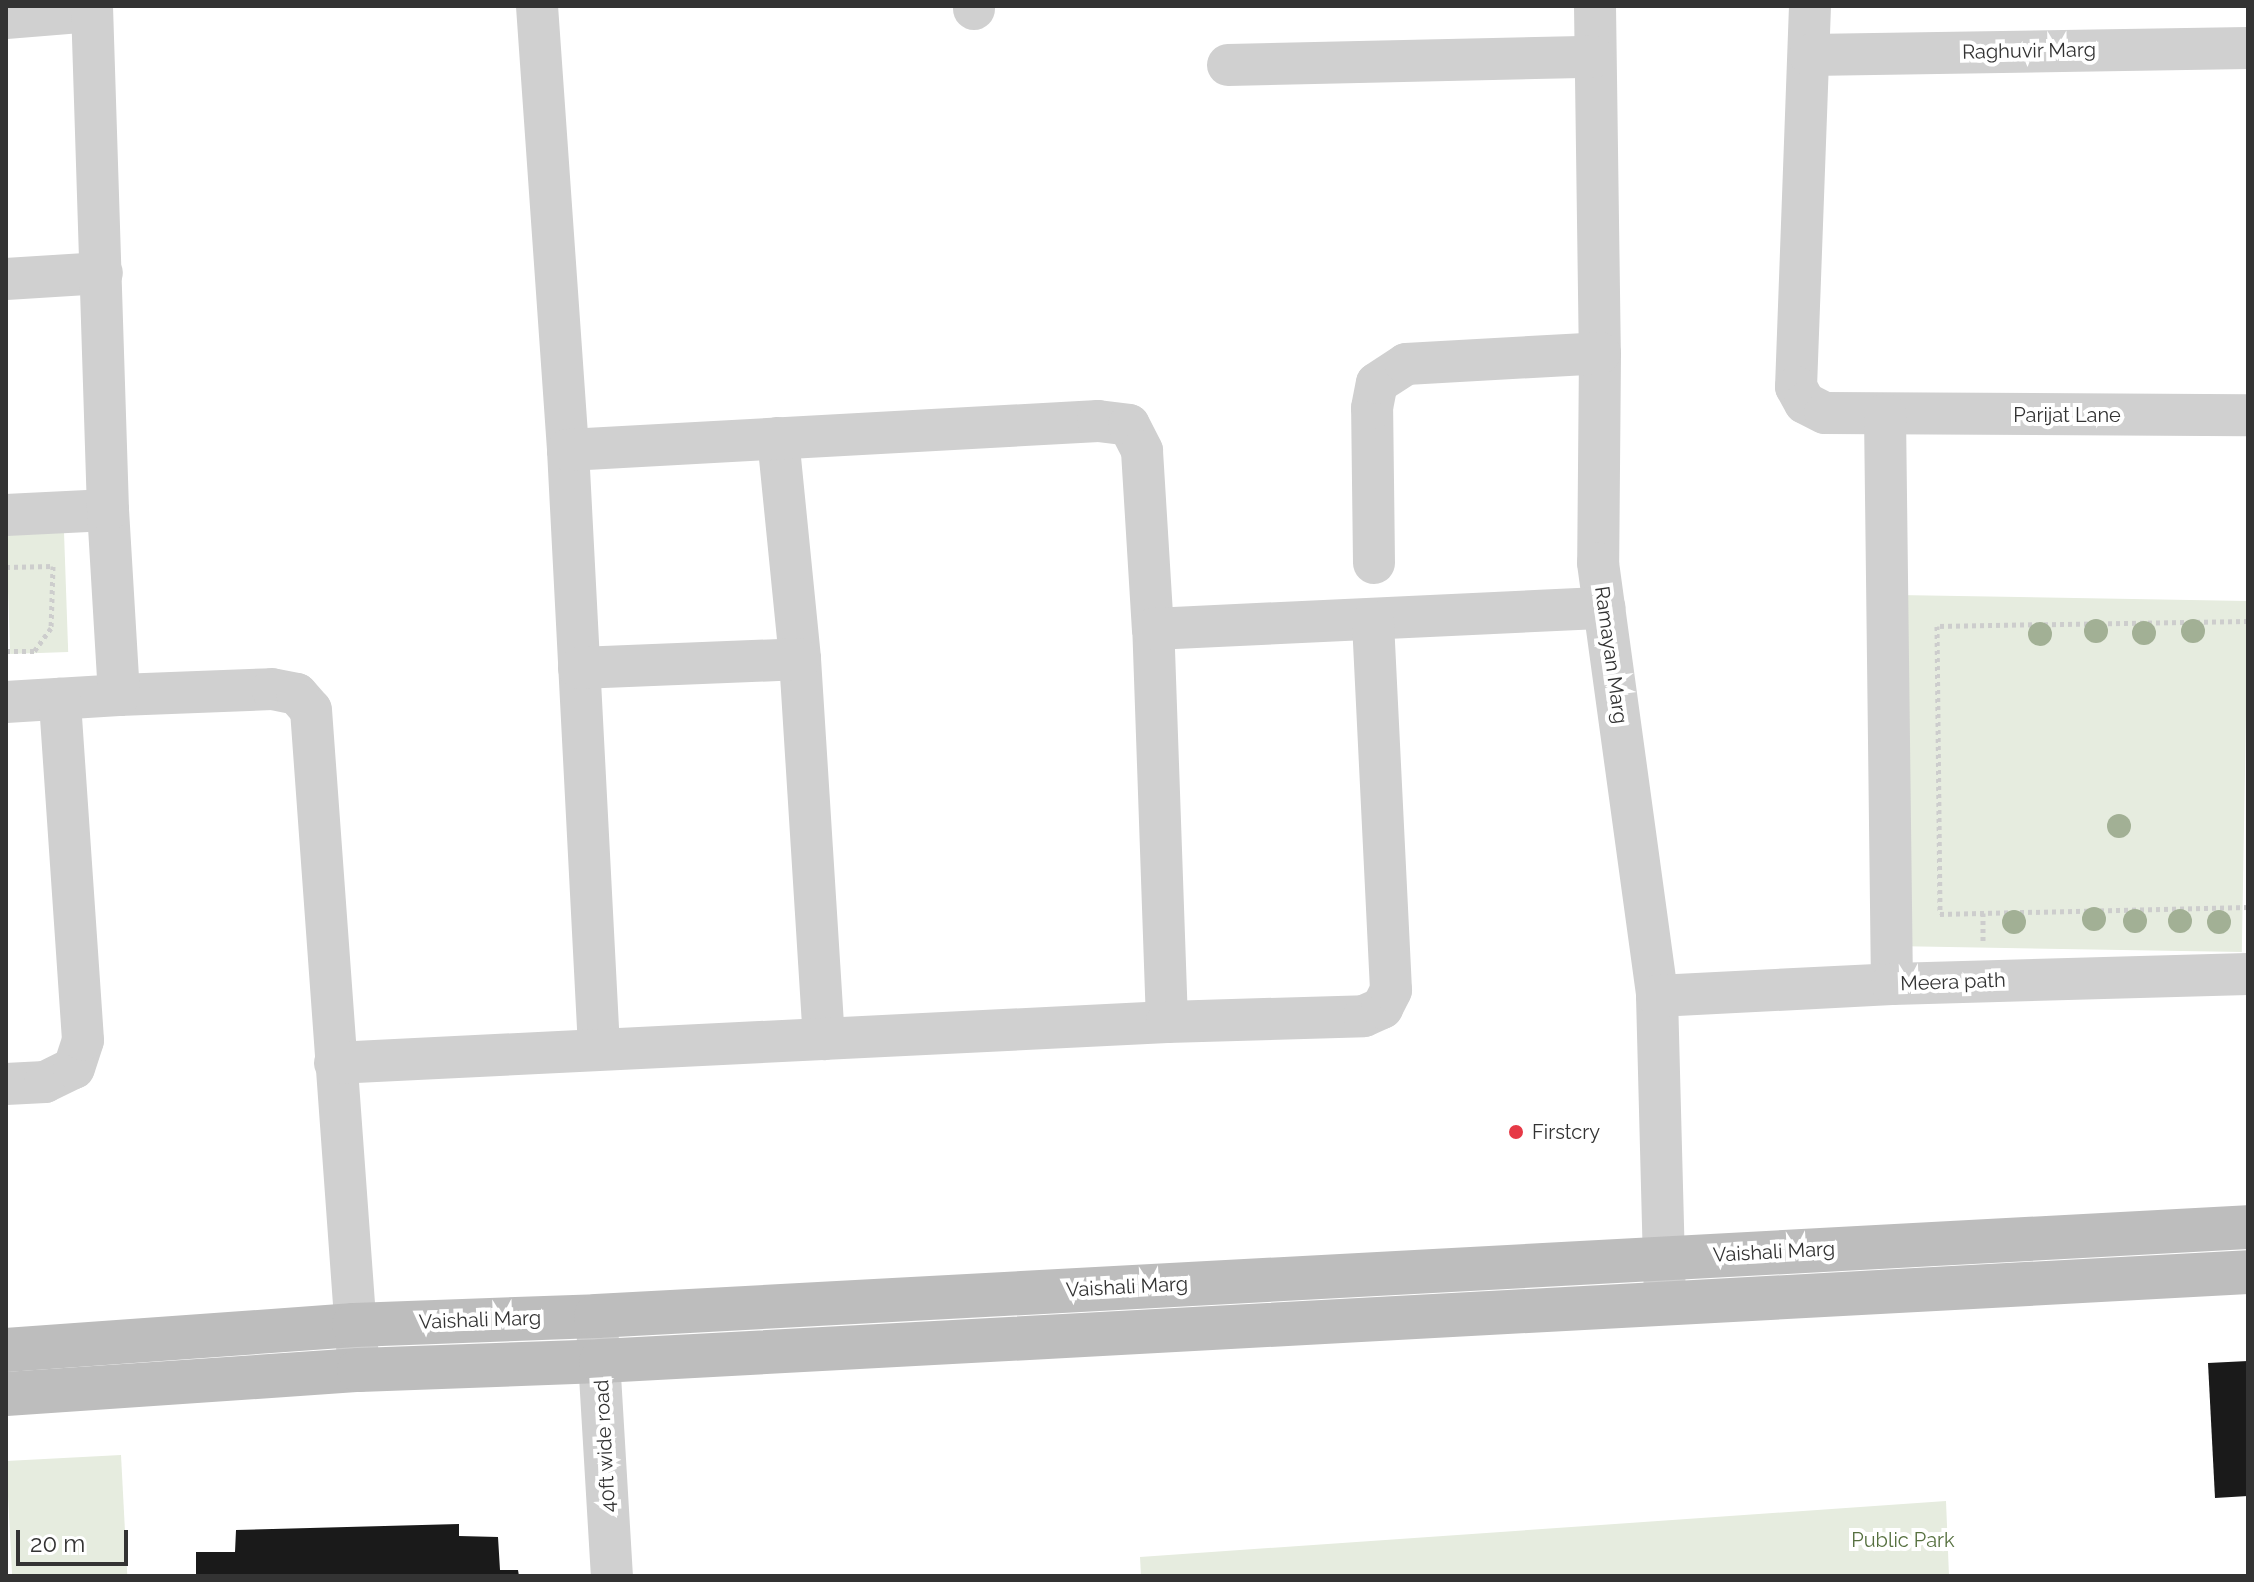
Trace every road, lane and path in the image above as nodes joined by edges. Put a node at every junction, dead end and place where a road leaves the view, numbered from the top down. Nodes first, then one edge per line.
1 (537, 6) edge
2 (1595, 6) edge
3 (1810, 6) edge
4 (92, 9) edge
5 (6, 18) edge
6 (2248, 48) edge
7 (1810, 55) junction
8 (1593, 57) junction
9 (1228, 65) dead end
10 (102, 273) junction
11 (6, 279) edge
12 (1600, 353) junction
13 (1885, 414) junction
14 (2248, 415) edge
15 (778, 438) junction
16 (568, 450) junction
17 (108, 510) junction
18 (6, 515) edge
19 (1374, 563) dead end
20 (6, 567) edge
21 (1605, 608) junction
22 (1373, 621) junction
23 (2248, 621) edge
24 (1153, 629) junction
25 (6, 651) edge
26 (800, 659) junction
27 (579, 668) junction
28 (119, 695) junction
29 (60, 699) junction
30 (6, 702) edge
31 (2248, 907) edge
32 (2248, 974) edge
33 (1892, 984) junction
34 (1657, 996) junction
35 (1167, 1022) junction
36 (824, 1039) junction
37 (599, 1048) junction
38 (335, 1063) junction
39 (6, 1084) edge
40 (2248, 1227) edge
41 (1662, 1258) junction
42 (2248, 1272) edge
43 (1665, 1303) junction
44 (596, 1316) junction
45 (354, 1325) junction
46 (6, 1350) edge
47 (601, 1361) junction
48 (359, 1370) junction
49 (6, 1394) edge
50 (612, 1576) edge

1 - 16 street
2 - 8 street, Ramayan Marg
3 - 7 street
4 - 5 street
4 - 10 street
6 - 7 street, Raghuvir Marg
7 - 13 street, Parijat Lane
8 - 9 street
8 - 12 street, Ramayan Marg
10 - 11 street
10 - 17 street
12 - 19 street
12 - 21 street, Ramayan Marg
13 - 14 street, Parijat Lane
13 - 33 street
15 - 16 street
15 - 24 street
15 - 26 street
16 - 27 street
17 - 18 street
17 - 28 street
20 - 25 path
21 - 22 street
21 - 34 street, Ramayan Marg
22 - 24 street
22 - 35 street
23 - 31 path
24 - 35 street
26 - 27 street
26 - 36 street
27 - 37 street
28 - 29 street
28 - 38 street
29 - 30 street
29 - 39 street
32 - 33 street, Meera path
33 - 34 street, Meera path
34 - 41 street, Ramayan Marg
35 - 36 street
36 - 37 street
37 - 38 street
38 - 45 street
40 - 41 street, Vaishali Marg
41 - 43 street, Ramayan Marg
41 - 44 street, Vaishali Marg
42 - 43 street
43 - 47 street
44 - 45 street, Vaishali Marg
44 - 47 street, 40ft wide road
45 - 46 street, Vaishali Marg
45 - 48 street
47 - 48 street
47 - 50 street, 40ft wide road
48 - 49 street

